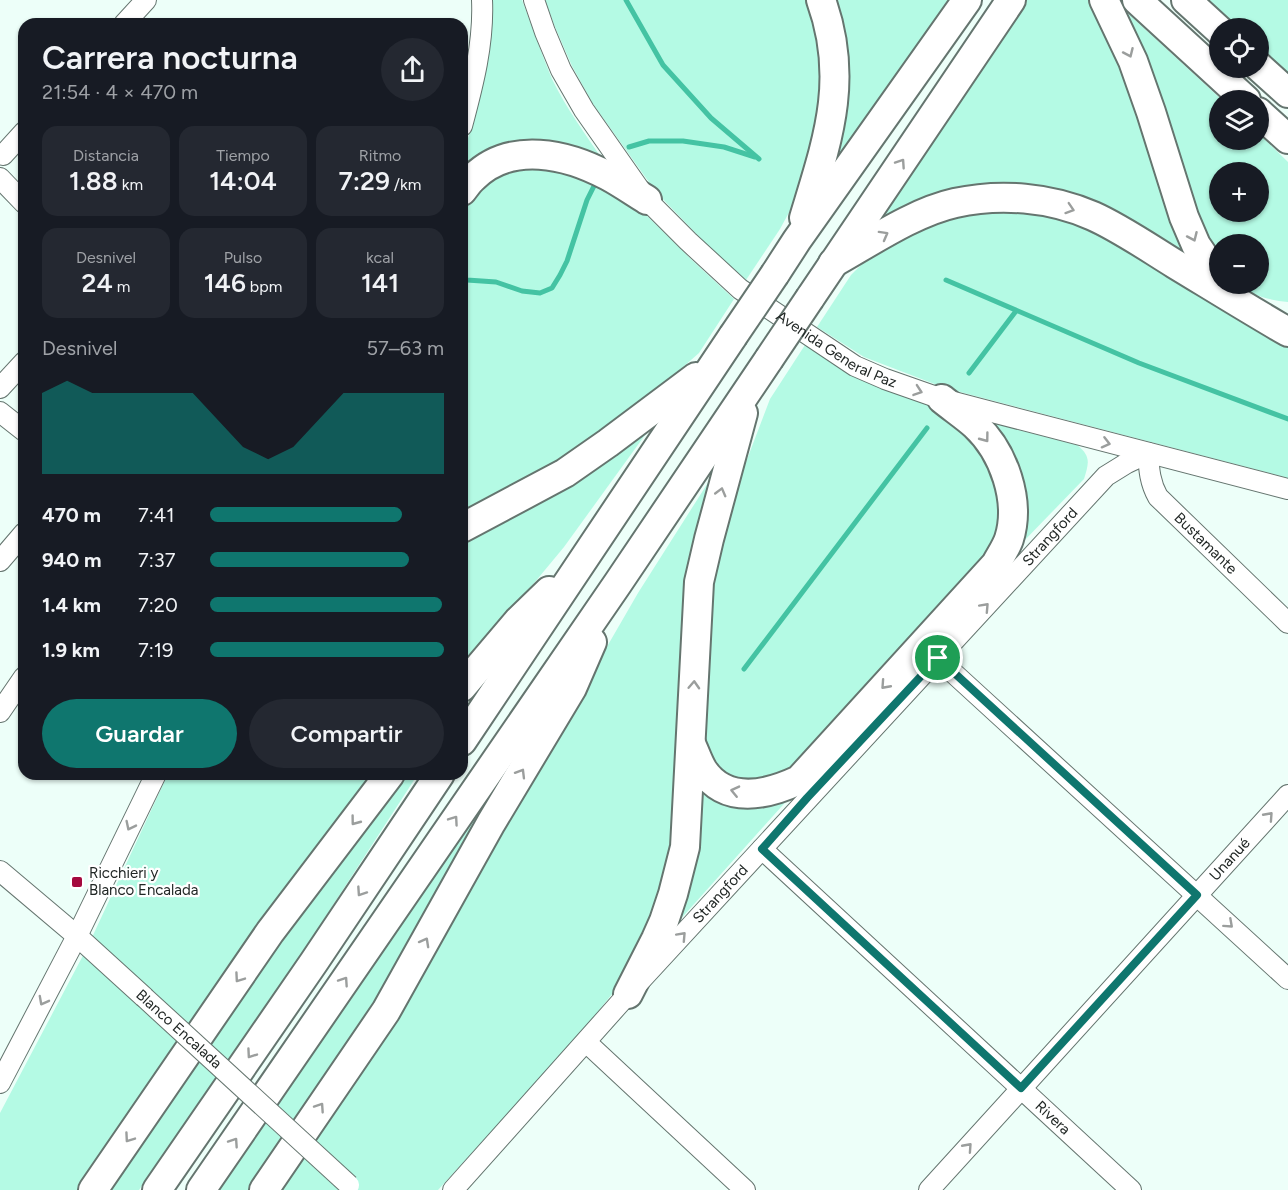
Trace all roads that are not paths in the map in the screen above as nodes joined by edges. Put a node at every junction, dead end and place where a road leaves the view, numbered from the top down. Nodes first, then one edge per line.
1 (146, 0) edge
2 (482, 0) edge
3 (534, 0) edge
4 (821, 0) edge
5 (967, 0) edge
6 (1011, 0) edge
7 (1104, 0) edge
8 (1137, 0) edge
9 (1186, 0) edge
10 (130, 18) edge
11 (1209, 21) edge
12 (1269, 76) edge
13 (1235, 90) edge
14 (1288, 93) edge
15 (468, 103) edge
16 (1269, 122) edge
17 (1288, 139) edge
18 (18, 140) edge
19 (1, 164) edge
20 (468, 180) edge
21 (18, 190) edge
22 (647, 200) junction
23 (797, 240) junction
24 (833, 263) junction
25 (1209, 264) edge
26 (1237, 299) edge
27 (1288, 318) edge
28 (1288, 332) edge
29 (715, 363) junction
30 (18, 368) edge
31 (751, 387) junction
32 (0, 388) edge
33 (942, 399) junction
34 (0, 412) edge
35 (18, 426) edge
36 (1148, 453) junction
37 (1288, 489) edge
38 (468, 525) edge
39 (18, 540) edge
40 (584, 560) junction
41 (1012, 560) junction
42 (0, 561) edge
43 (618, 583) junction
44 (1288, 623) edge
45 (938, 658) junction
46 (468, 680) edge
47 (18, 685) edge
48 (0, 712) edge
49 (468, 732) edge
50 (691, 743) junction
51 (153, 780) edge
52 (385, 780) edge
53 (436, 780) edge
54 (803, 789) junction
55 (1288, 795) edge
56 (762, 849) junction
57 (0, 870) edge
58 (1197, 895) junction
59 (77, 936) junction
60 (1288, 979) edge
61 (628, 994) junction
62 (586, 1042) junction
63 (0, 1083) edge
64 (1021, 1088) junction
65 (352, 1187) edge
66 (93, 1190) edge
67 (157, 1190) edge
68 (201, 1190) edge
69 (264, 1190) edge
70 (453, 1190) edge
71 (745, 1190) edge
72 (929, 1190) edge
73 (1131, 1190) edge

1 - 10 street
2 - 15 street
3 - 22 street, Avenida General Paz
4 - 23 highway
5 - 23 highway
24 -> 6 highway
7 -> 25 highway
8 - 13 highway
9 - 11 highway
12 - 14 highway
16 - 17 highway
18 - 19 street
19 - 21 street
20 - 22 highway
22 -> 33 street, Avenida General Paz
23 - 29 highway, bridge
24 -> 26 highway
24 - 31 highway, bridge
26 - 27 highway
26 - 28 highway
29 - 38 highway
29 - 40 highway
30 - 32 street
31 - 43 highway
50 -> 31 highway
33 -> 36 street, Avenida General Paz
33 -> 41 highway
34 - 35 street
36 - 37 street, Avenida General Paz
36 - 41 street, Strangford
36 - 44 street, Bustamante
39 - 42 street
40 - 46 highway
40 - 49 highway
45 -> 41 street, Strangford
41 -> 54 highway
68 -> 43 highway
69 -> 43 highway
45 - 54 street, Strangford
45 - 58 street
47 - 48 street
54 -> 50 highway
50 - 61 highway
51 -> 59 street
52 -> 66 highway
53 -> 67 highway
54 - 56 street, Strangford
58 -> 55 street, Unanué
61 -> 56 street, Strangford
56 - 64 street, Rivera
57 - 59 street, Blanco Encalada
58 -> 60 street
58 - 64 street, Unanué
59 -> 63 street
59 - 65 street, Blanco Encalada, bridge
61 - 62 street, Strangford
62 - 70 street, Strangford
62 - 71 street
72 -> 64 street, Unanué
64 - 73 street, Rivera

